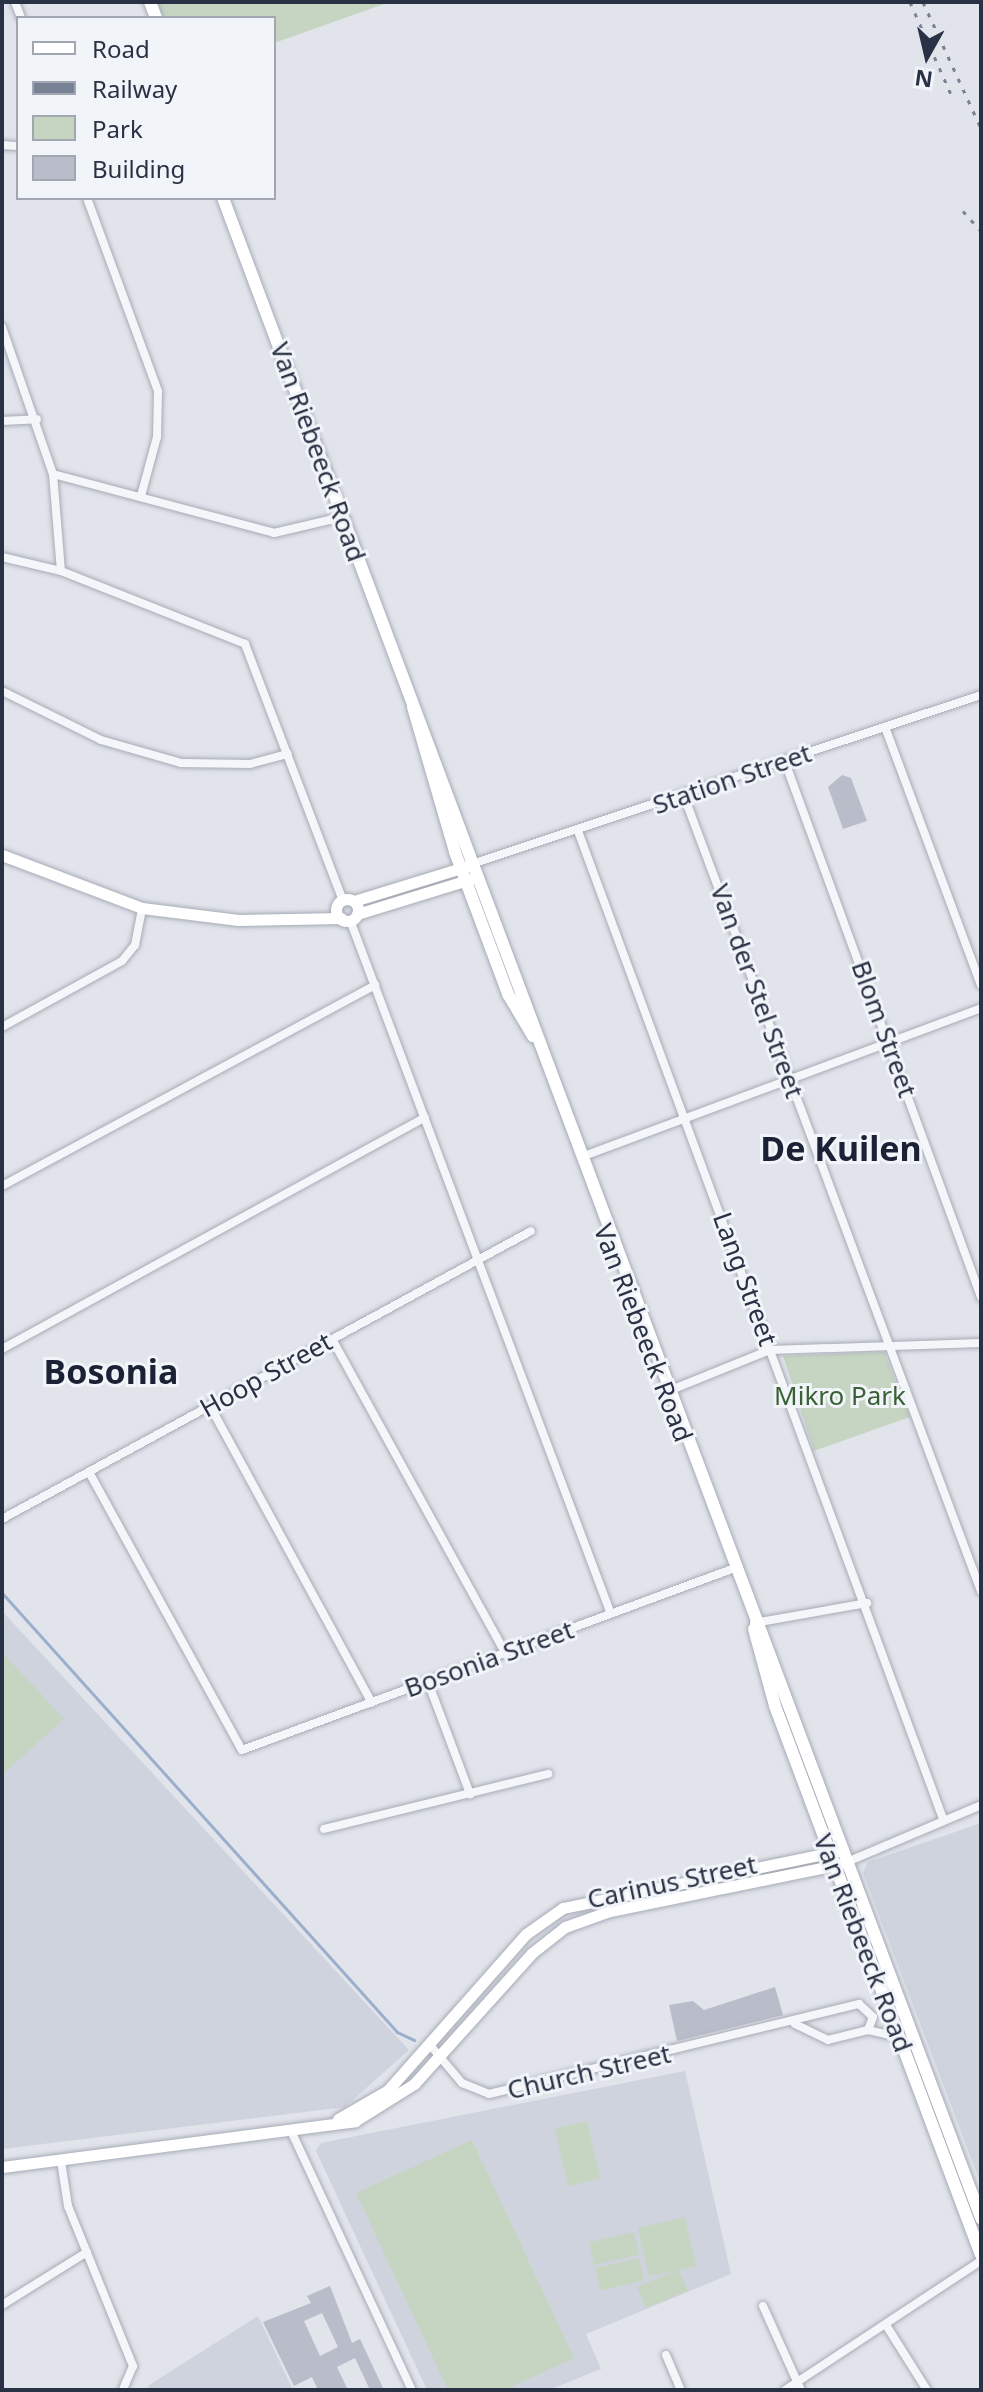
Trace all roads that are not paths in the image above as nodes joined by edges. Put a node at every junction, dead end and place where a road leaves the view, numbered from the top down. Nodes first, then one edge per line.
1 (88, 200) edge
2 (224, 200) edge
3 (2, 327) edge
4 (37, 419) junction
5 (2, 421) edge
6 (53, 474) junction
7 (141, 496) junction
8 (342, 517) junction
9 (2, 557) edge
10 (61, 571) junction
11 (2, 691) edge
12 (981, 695) edge
13 (885, 727) junction
14 (288, 754) junction
15 (785, 762) junction
16 (684, 796) junction
17 (578, 831) junction
18 (2, 855) edge
19 (472, 871) junction
20 (142, 908) junction
21 (347, 910) junction
22 (375, 985) junction
23 (981, 985) edge
24 (981, 1008) edge
25 (2, 1027) edge
26 (889, 1041) junction
27 (790, 1079) junction
28 (425, 1117) junction
29 (685, 1117) junction
30 (578, 1159) junction
31 (2, 1186) edge
32 (531, 1231) dead end
33 (478, 1258) junction
34 (981, 1297) edge
35 (332, 1339) junction
36 (981, 1343) edge
37 (888, 1346) junction
38 (2, 1349) edge
39 (770, 1350) junction
40 (665, 1392) junction
41 (210, 1406) junction
42 (89, 1472) junction
43 (2, 1519) edge
44 (732, 1569) junction
45 (981, 1591) edge
46 (867, 1603) junction
47 (611, 1614) junction
48 (753, 1626) junction
49 (505, 1653) junction
50 (428, 1682) junction
51 (372, 1703) junction
52 (548, 1774) dead end
53 (470, 1794) junction
54 (981, 1805) edge
55 (943, 1819) junction
56 (324, 1829) dead end
57 (829, 1850) junction
58 (844, 1858) junction
59 (795, 2024) junction
60 (868, 2030) junction
61 (899, 2037) junction
62 (430, 2045) junction
63 (441, 2059) junction
64 (319, 2127) junction
65 (292, 2133) junction
66 (61, 2161) junction
67 (2, 2167) edge
68 (981, 2218) edge
69 (87, 2252) junction
70 (980, 2262) edge
71 (2, 2305) edge
72 (763, 2306) dead end
73 (886, 2325) junction
74 (666, 2355) dead end
75 (798, 2387) edge
76 (123, 2390) edge
77 (412, 2390) edge
78 (681, 2390) edge
79 (785, 2390) edge
80 (927, 2390) edge

1 - 7 street
2 - 8 main road, Van Riebeeck Road
3 - 4 street
4 - 5 street
4 - 6 street
6 - 7 street
6 - 10 street
7 - 8 street
8 - 19 main road, Van Riebeeck Road
9 - 10 street
10 - 14 street
11 - 14 street
12 - 13 street, Station Street
13 - 15 street, Station Street
13 - 23 street
14 - 21 street
15 - 16 street, Station Street
15 - 26 street, Blom Street
16 - 17 street, Station Street
16 - 27 street, Van der Stel Street
17 - 19 street, Station Street
17 - 29 street, Lang Street
18 - 20 street
19 - 21 street
19 - 30 main road, Van Riebeeck Road
20 - 21 street
20 - 25 street
21 - 22 street
22 - 28 street
22 - 31 street
24 - 26 street
26 - 27 street
26 - 34 street, Blom Street
27 - 29 street
27 - 37 street, Van der Stel Street
28 - 33 street
28 - 38 street
29 - 30 street
29 - 39 street, Lang Street
30 - 40 main road, Van Riebeeck Road
32 - 33 street, Hoop Street
33 - 35 street, Hoop Street
33 - 47 street
35 - 41 street, Hoop Street
35 - 49 street
36 - 37 street
37 - 39 street
37 - 45 street, Van der Stel Street
39 - 40 street
39 - 46 street, Lang Street
40 - 44 main road, Van Riebeeck Road
41 - 42 street, Hoop Street
41 - 51 street
42 - 43 street, Hoop Street
42 - 51 street, Bosonia Street
44 - 47 street, Bosonia Street
44 - 48 main road, Van Riebeeck Road
46 - 48 street
46 - 55 street, Lang Street
47 - 49 street, Bosonia Street
48 - 57 main road, Van Riebeeck Road
48 - 58 main road, Van Riebeeck Road
49 - 50 street, Bosonia Street
50 - 51 street, Bosonia Street
50 - 53 street
52 - 53 street
53 - 56 street
54 - 55 street, Carinus Street
55 - 58 street, Carinus Street
57 - 58 main road, Van Riebeeck Road
57 - 62 street, Carinus Street
58 - 61 main road, Van Riebeeck Road
58 - 63 street, Carinus Street
58 - 68 main road, Van Riebeeck Road
59 - 60 street
59 - 60 street, Church Street
59 - 63 street, Church Street
60 - 61 street
61 - 70 main road, Van Riebeeck Road
62 - 63 street, Church Street
62 - 64 street
63 - 64 street
64 - 65 street
65 - 66 street
65 - 77 street
66 - 67 street
66 - 69 street
69 - 71 street
69 - 76 street
70 - 73 street
72 - 75 street
73 - 75 street
73 - 80 street
74 - 78 street
75 - 79 street

